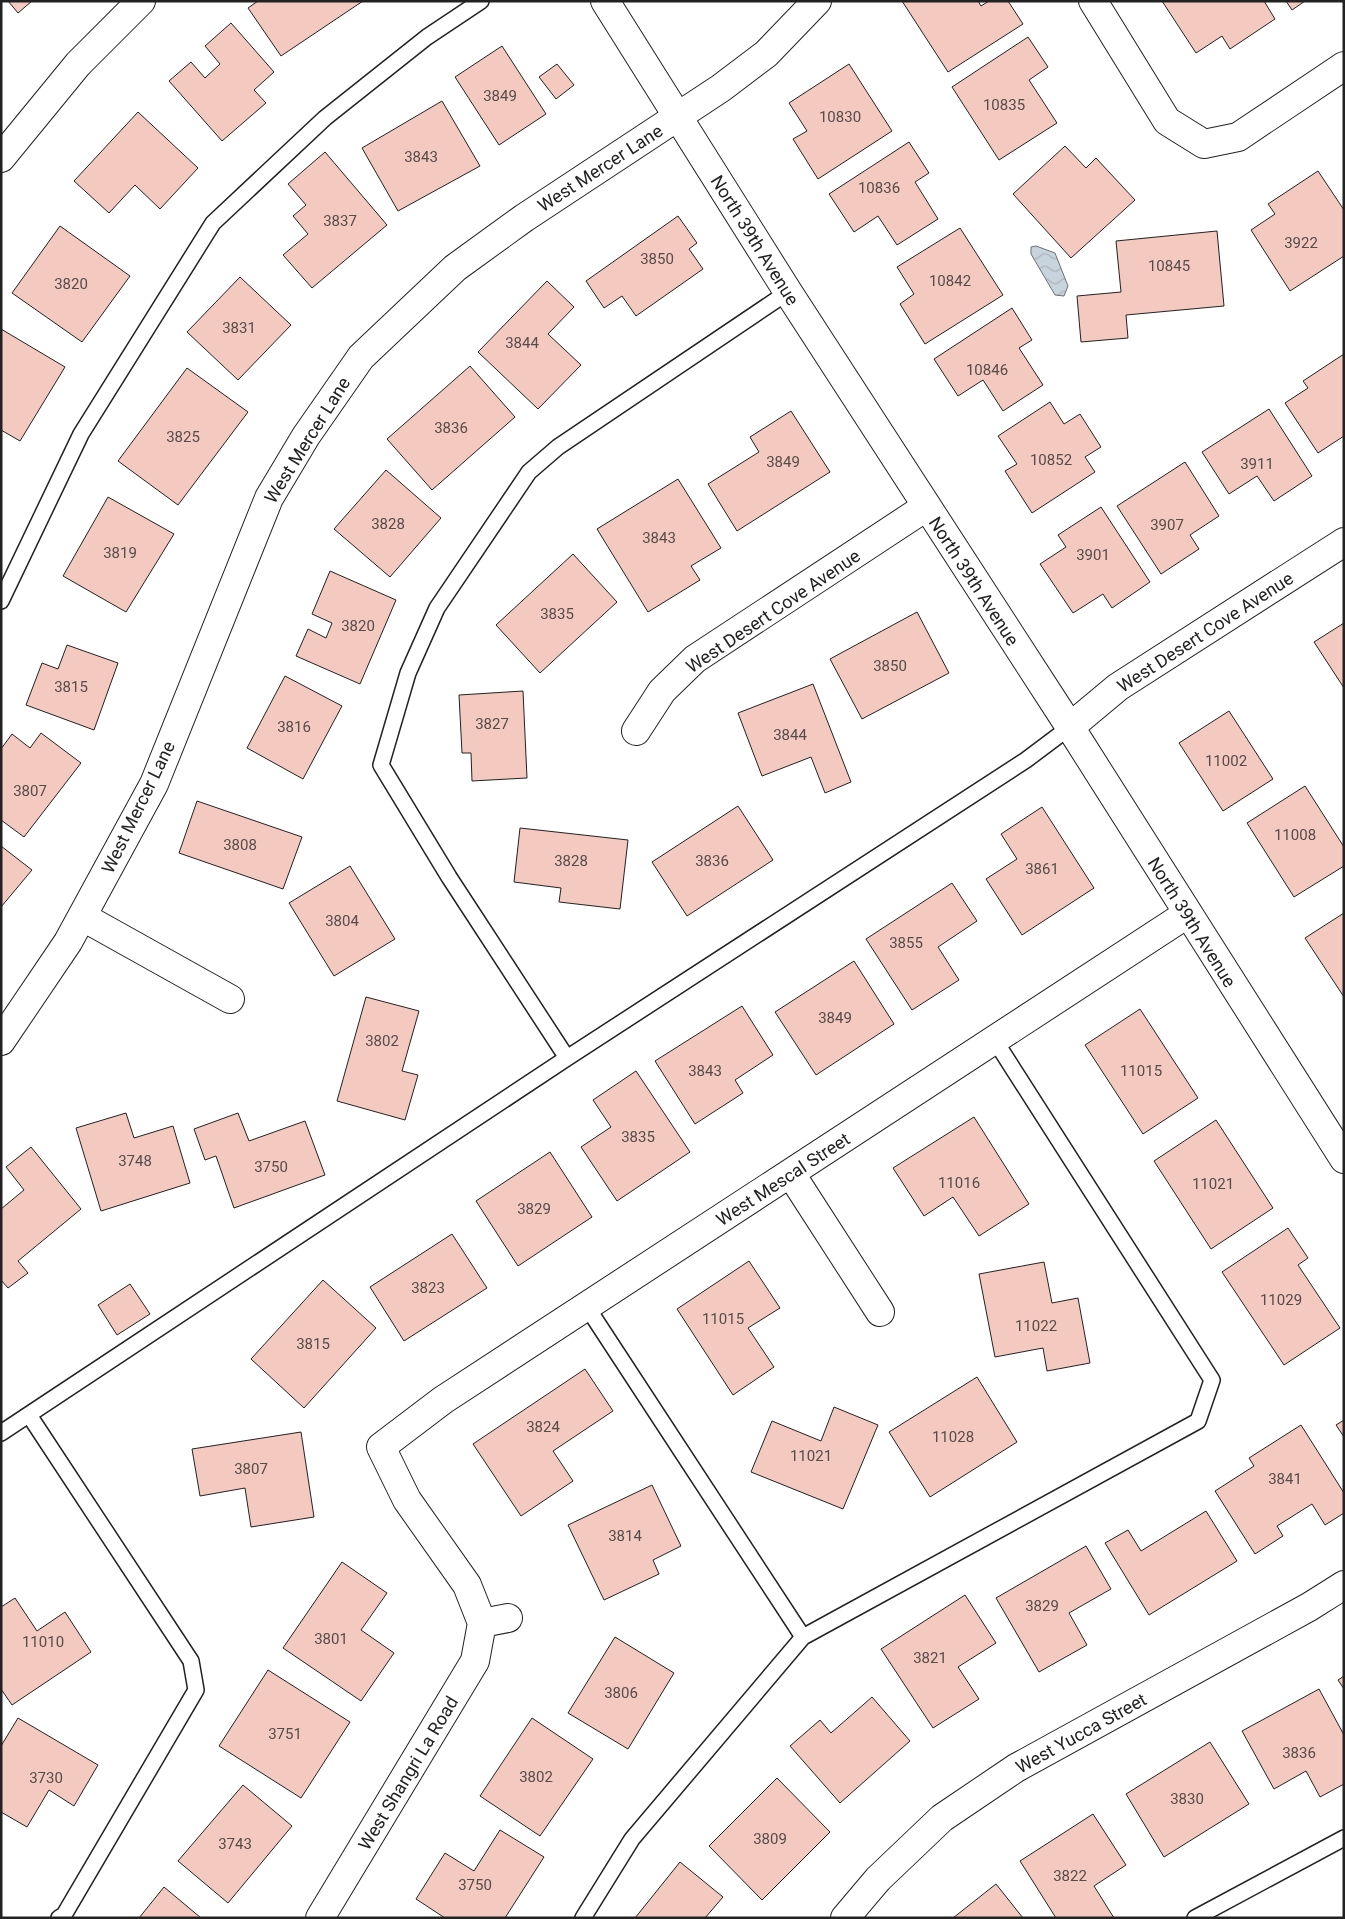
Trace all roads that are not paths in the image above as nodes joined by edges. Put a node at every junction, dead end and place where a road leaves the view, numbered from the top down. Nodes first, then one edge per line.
1 (141, 1) edge
2 (481, 1) edge
3 (605, 1) edge
4 (817, 1) edge
5 (1093, 1) edge
6 (1344, 66) edge
7 (678, 117) junction
8 (1, 158) edge
9 (788, 292) junction
10 (926, 507) junction
11 (1344, 542) edge
12 (1, 601) edge
13 (1070, 726) junction
14 (636, 730) dead end
15 (1187, 914) junction
16 (83, 917) junction
17 (230, 999) dead end
18 (994, 1039) junction
19 (1, 1041) edge
20 (567, 1058) junction
21 (1344, 1159) edge
22 (791, 1174) junction
23 (587, 1307) junction
24 (880, 1312) dead end
25 (28, 1415) junction
26 (1, 1433) edge
27 (381, 1448) joint
28 (1344, 1585) edge
29 (803, 1637) junction
30 (1344, 1838) edge
31 (59, 1918) edge
32 (320, 1918) edge
33 (584, 1918) edge
34 (845, 1918) edge
35 (1195, 1918) edge

1 - 8 street
2 - 12 lane
3 - 7 street, North 39th Avenue
4 - 7 street, West Mercer Lane
5 - 6 street
7 - 9 street, North 39th Avenue
7 - 16 street, West Mercer Lane
9 - 10 street, North 39th Avenue
9 - 20 lane
10 - 13 street, North 39th Avenue
10 - 14 street, West Desert Cove Avenue
11 - 13 street, West Desert Cove Avenue
13 - 15 street, North 39th Avenue
13 - 20 lane
15 - 18 street, West Mescal Street
15 - 21 street, North 39th Avenue
16 - 17 street
16 - 19 street, West Mercer Lane
18 - 22 street, West Mescal Street
18 - 29 lane
20 - 25 lane
22 - 23 street, West Mescal Street
22 - 24 street
23 - 27 street, West Mescal Street
23 - 29 lane
25 - 26 lane
25 - 31 lane
27 - 32 street, West Shangri La Road
28 - 34 street, West Yucca Street
29 - 33 lane
30 - 35 lane

